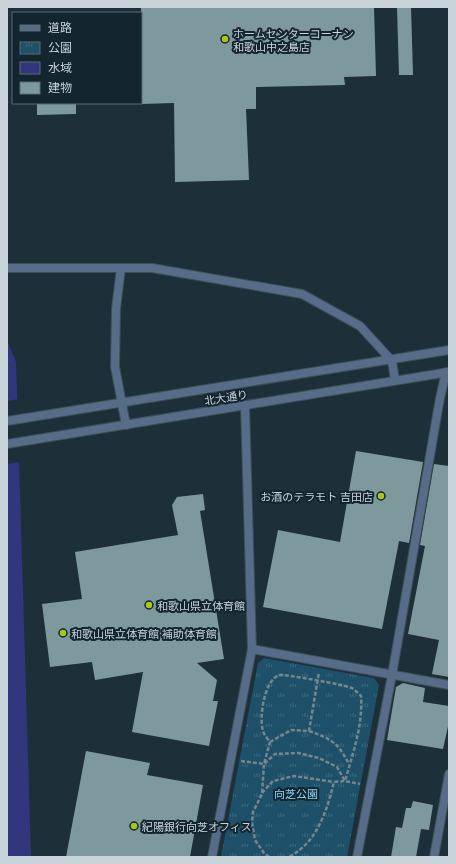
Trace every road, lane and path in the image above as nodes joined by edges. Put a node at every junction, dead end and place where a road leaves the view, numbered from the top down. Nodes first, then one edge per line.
1 (7, 268) edge
2 (122, 268) junction
3 (449, 350) edge
4 (392, 361) junction
5 (448, 372) edge
6 (395, 380) junction
7 (122, 404) junction
8 (245, 405) junction
9 (7, 421) edge
10 (126, 425) junction
11 (7, 444) edge
12 (252, 649) junction
13 (321, 662) junction
14 (392, 675) junction
15 (318, 681) junction
16 (449, 686) edge
17 (309, 731) junction
18 (270, 742) junction
19 (231, 759) junction
20 (264, 764) junction
21 (349, 764) junction
22 (449, 774) edge
23 (345, 781) junction
24 (334, 782) junction
25 (370, 787) junction
26 (262, 794) junction
27 (212, 857) edge
28 (269, 857) edge
29 (288, 857) edge
30 (357, 857) edge
31 (434, 857) edge

1 - 2 street
2 - 4 street
2 - 7 street
3 - 4 street, 北大通り
4 - 6 street
4 - 7 street, 北大通り
5 - 6 street, 北大通り
5 - 14 street
6 - 8 street, 北大通り
7 - 9 street, 北大通り
7 - 10 street
8 - 10 street, 北大通り
8 - 12 street
10 - 11 street, 北大通り
12 - 13 street
12 - 19 street
13 - 14 street
13 - 15 path
14 - 16 street
14 - 25 street
15 - 17 path
15 - 18 path
15 - 21 path
17 - 18 path
17 - 21 path
18 - 20 path
19 - 20 path
19 - 27 street
20 - 23 path
20 - 26 path
21 - 23 path
22 - 31 street
23 - 24 path
23 - 25 path
24 - 26 path
24 - 29 path
25 - 30 street
26 - 28 path

